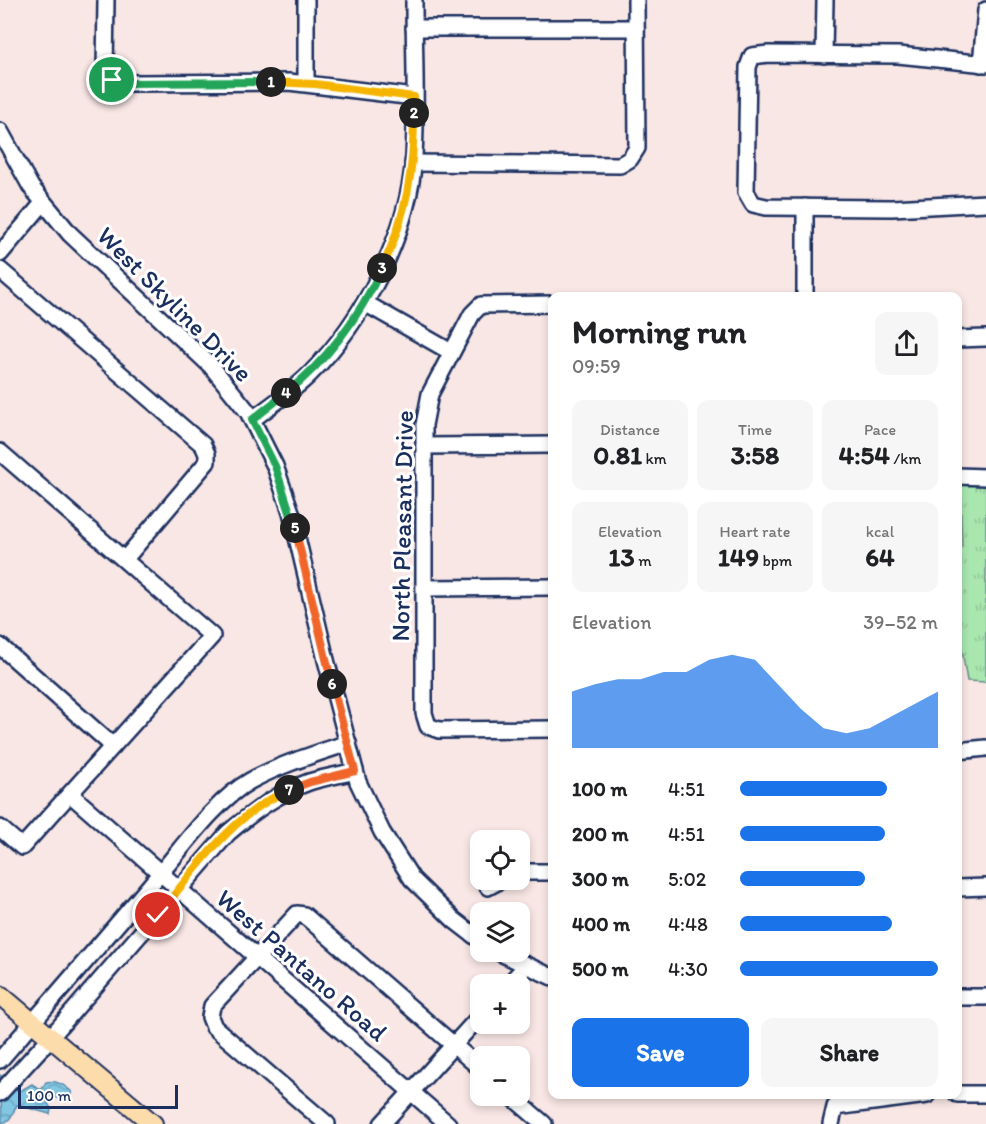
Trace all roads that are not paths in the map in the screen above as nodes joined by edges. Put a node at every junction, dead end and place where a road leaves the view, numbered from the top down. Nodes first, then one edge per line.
1 (106, 0) edge
2 (306, 0) edge
3 (414, 0) edge
4 (636, 0) edge
5 (825, 0) edge
6 (986, 10) edge
7 (414, 28) junction
8 (636, 28) junction
9 (824, 55) junction
10 (983, 64) edge
11 (306, 83) junction
12 (414, 97) junction
13 (0, 131) edge
14 (413, 163) junction
15 (43, 203) junction
16 (986, 203) edge
17 (806, 207) junction
18 (0, 254) edge
19 (0, 270) edge
20 (806, 292) edge
21 (365, 303) junction
22 (548, 304) edge
23 (986, 338) edge
24 (962, 339) edge
25 (451, 352) junction
26 (252, 420) junction
27 (548, 445) edge
28 (424, 446) junction
29 (0, 452) edge
30 (962, 476) edge
31 (986, 477) edge
32 (125, 559) junction
33 (548, 587) edge
34 (424, 588) junction
35 (0, 646) edge
36 (548, 729) edge
37 (348, 743) junction
38 (114, 746) junction
39 (986, 748) edge
40 (962, 750) edge
41 (355, 771) junction
42 (70, 794) junction
43 (0, 828) edge
44 (530, 872) edge
45 (548, 872) edge
46 (160, 874) junction
47 (986, 887) edge
48 (962, 888) edge
49 (178, 890) junction
50 (470, 932) edge
51 (255, 957) junction
52 (518, 962) edge
53 (526, 966) junction
54 (518, 974) edge
55 (548, 975) edge
56 (0, 995) edge
57 (962, 997) edge
58 (986, 997) edge
59 (33, 1023) junction
60 (470, 1027) edge
61 (50, 1038) junction
62 (453, 1045) junction
63 (470, 1059) edge
64 (0, 1060) edge
65 (411, 1092) junction
66 (0, 1093) edge
67 (962, 1094) edge
68 (986, 1094) edge
69 (890, 1099) edge
70 (523, 1106) edge
71 (153, 1124) edge
72 (327, 1124) edge
73 (382, 1124) edge
74 (448, 1124) edge
75 (544, 1124) edge
76 (831, 1124) edge

1 - 11 street
2 - 11 street
3 - 7 street
4 - 8 street
5 - 9 street
6 - 10 street
7 - 8 street
7 - 12 street
8 - 14 street
9 - 10 street
9 - 17 street
11 - 12 street
12 - 14 street
13 - 15 street, West Skyline Drive
14 - 21 street
15 - 18 street
15 - 26 street, West Skyline Drive
16 - 17 street
17 - 20 street
19 - 32 street
21 - 25 street
21 - 26 street
22 - 25 street, North Pleasant Drive
23 - 24 street
25 - 28 street, North Pleasant Drive
26 - 37 street, West Skyline Drive
27 - 28 street
28 - 34 street, North Pleasant Drive
29 - 32 street
30 - 31 street
32 - 38 street
33 - 34 street
34 - 36 street, North Pleasant Drive
35 - 38 street
37 - 41 street, West Skyline Drive
37 - 46 street
38 - 42 street
39 - 40 street
41 - 49 street
41 - 50 street, West Skyline Drive
42 - 43 street
42 - 46 street, West Pantano Road
44 - 45 street
46 - 49 street, West Pantano Road
46 - 59 street
47 - 48 street
49 - 51 street, West Pantano Road
49 - 61 street
51 - 62 street
51 - 65 street, West Pantano Road
51 - 72 street
52 - 53 street
53 - 54 street
53 - 55 street
56 - 59 main road
57 - 58 street
59 - 61 main road
59 - 64 street
60 - 62 street
61 - 66 street
61 - 71 main road
62 - 63 street
62 - 65 street
65 - 73 street
65 - 74 street, West Pantano Road
67 - 68 street
69 - 76 street
70 - 75 street

